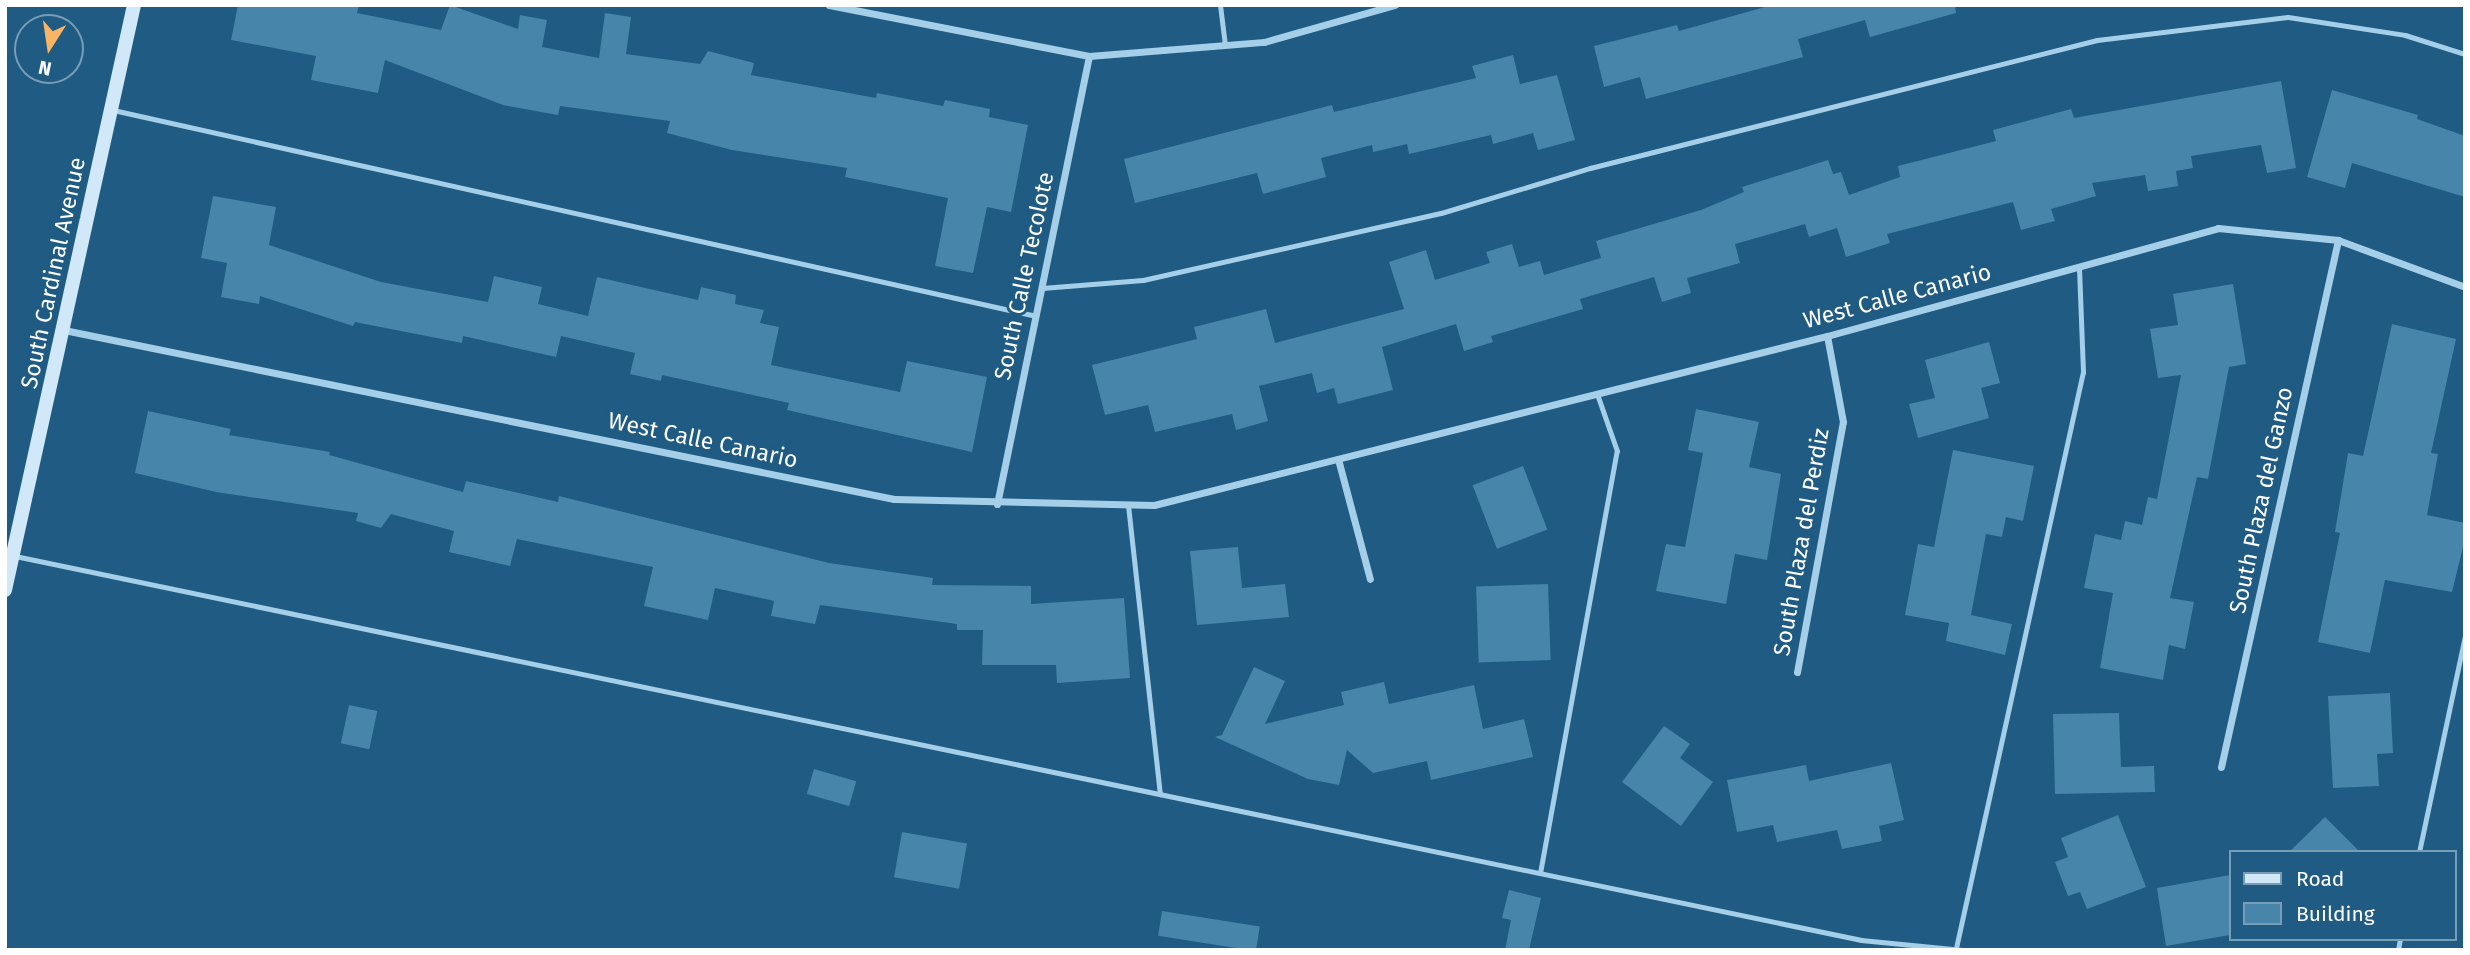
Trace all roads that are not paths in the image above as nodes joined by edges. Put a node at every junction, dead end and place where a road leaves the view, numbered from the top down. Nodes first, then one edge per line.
1 (134, 5) edge
2 (829, 5) edge
3 (1220, 5) edge
4 (1395, 5) edge
5 (1225, 44) junction
6 (2465, 54) edge
7 (1089, 56) junction
8 (112, 110) junction
9 (2338, 240) junction
10 (2078, 267) junction
11 (2465, 287) edge
12 (1042, 288) junction
13 (1036, 316) junction
14 (64, 330) junction
15 (1827, 336) junction
16 (1597, 394) junction
17 (1338, 459) junction
18 (998, 505) junction
19 (1128, 505) junction
20 (13, 556) junction
21 (1370, 579) dead end
22 (5, 590) edge
23 (2465, 636) edge
24 (1797, 672) dead end
25 (2221, 767) dead end
26 (1160, 794) junction
27 (2419, 850) edge
28 (1540, 873) junction
29 (1956, 948) edge
30 (1964, 950) edge

1 - 8 main road, South Cardinal Avenue
2 - 7 street
3 - 5 lane
4 - 5 street
5 - 7 street
6 - 12 lane
7 - 12 street, South Calle Tecolote
8 - 13 lane
8 - 14 main road, South Cardinal Avenue
9 - 10 street, West Calle Canario
9 - 11 street, West Calle Canario
9 - 25 street, South Plaza del Ganzo
10 - 15 street, West Calle Canario
10 - 29 lane
12 - 13 street, South Calle Tecolote
13 - 18 street, South Calle Tecolote
14 - 18 street, West Calle Canario
14 - 20 main road, South Cardinal Avenue
15 - 16 street, West Calle Canario
15 - 24 street, South Plaza del Perdiz
16 - 17 street, West Calle Canario
16 - 28 lane
17 - 19 street, West Calle Canario
17 - 21 street
18 - 19 street, West Calle Canario
19 - 26 lane
20 - 22 main road, South Cardinal Avenue
20 - 26 lane
23 - 27 lane
26 - 28 lane
28 - 29 lane
29 - 30 lane

